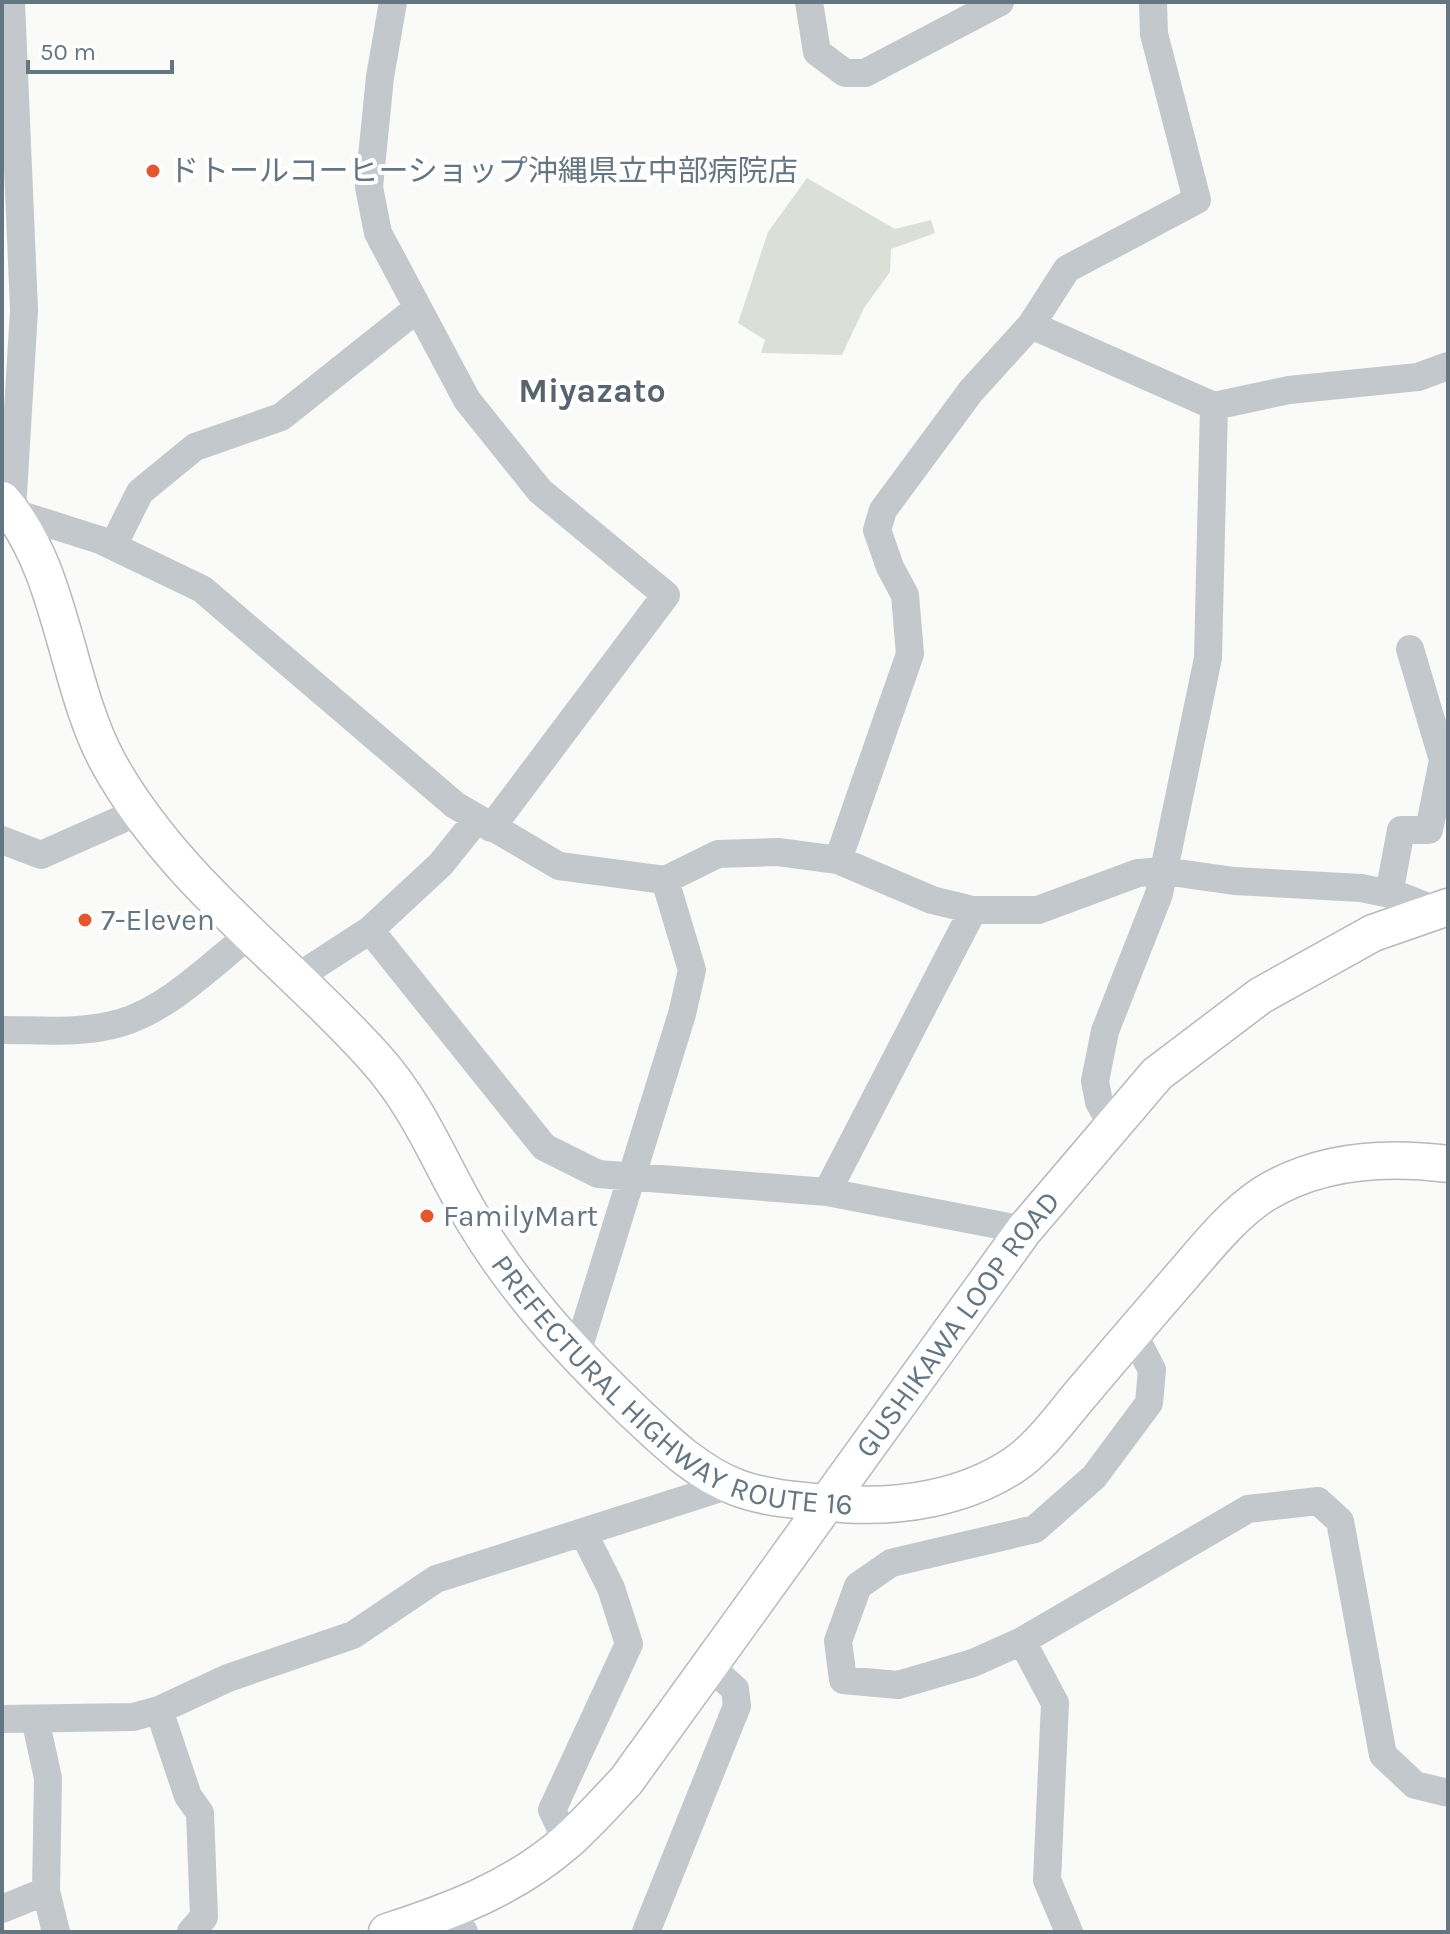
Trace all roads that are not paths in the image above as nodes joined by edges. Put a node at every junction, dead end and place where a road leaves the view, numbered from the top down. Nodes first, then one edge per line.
1 (11, 2) edge
2 (393, 2) edge
3 (809, 2) edge
4 (1000, 2) edge
5 (1153, 2) edge
6 (12, 272) edge
7 (418, 308) junction
8 (1031, 325) junction
9 (1448, 366) edge
10 (1214, 406) junction
11 (5, 507) edge
12 (113, 546) junction
13 (1410, 649) dead end
14 (138, 812) junction
15 (484, 824) junction
16 (2, 840) edge
17 (838, 860) junction
18 (1164, 871) junction
19 (665, 880) junction
20 (1389, 894) junction
21 (1440, 908) edge
22 (973, 910) junction
23 (370, 930) junction
24 (248, 936) junction
25 (296, 978) junction
26 (2, 1030) edge
27 (1111, 1123) junction
28 (1448, 1164) edge
29 (633, 1176) junction
30 (827, 1192) junction
31 (1024, 1230) junction
32 (1133, 1333) junction
33 (576, 1356) junction
34 (730, 1485) junction
35 (828, 1502) junction
36 (584, 1534) junction
37 (1022, 1641) junction
38 (711, 1668) junction
39 (159, 1710) junction
40 (2, 1719) edge
41 (35, 1719) junction
42 (1448, 1793) edge
43 (567, 1841) junction
44 (46, 1891) junction
45 (2, 1909) edge
46 (458, 1922) edge
47 (56, 1932) edge
48 (191, 1932) edge
49 (387, 1932) edge
50 (646, 1932) edge
51 (1069, 1932) edge

1 - 6 street
2 - 7 street
3 - 4 street
5 - 8 street
6 - 11 street
7 - 12 street
7 - 15 street
8 - 10 street
8 - 17 street
9 - 10 street
10 - 18 street
11 - 12 street
11 - 14 main road, PREFECTURAL HIGHWAY ROUTE 16
12 - 15 street
13 - 20 street
14 - 16 street
14 - 24 main road, PREFECTURAL HIGHWAY ROUTE 16
15 - 19 street
15 - 23 street
17 - 19 street
17 - 22 street
18 - 20 street
18 - 22 street
18 - 27 street
19 - 29 street
20 - 21 street
21 - 27 main road, GUSHIKAWA LOOP ROAD
22 - 30 street
23 - 25 street
23 - 29 street
24 - 25 main road, PREFECTURAL HIGHWAY ROUTE 16
24 - 26 street
25 - 33 main road, PREFECTURAL HIGHWAY ROUTE 16
27 - 31 main road, GUSHIKAWA LOOP ROAD
28 - 32 main road, PREFECTURAL HIGHWAY ROUTE 16
29 - 30 street
29 - 33 street
30 - 31 street
31 - 35 main road, GUSHIKAWA LOOP ROAD
32 - 35 main road, PREFECTURAL HIGHWAY ROUTE 16
32 - 37 street
33 - 34 main road, PREFECTURAL HIGHWAY ROUTE 16
34 - 35 main road, PREFECTURAL HIGHWAY ROUTE 16
34 - 36 street
35 - 38 main road, GUSHIKAWA LOOP ROAD
36 - 39 street
36 - 43 street
37 - 42 street
37 - 51 street
38 - 43 main road, GUSHIKAWA LOOP ROAD
38 - 50 street
39 - 41 street
39 - 48 street
40 - 41 street
41 - 44 street
43 - 46 main road, GUSHIKAWA LOOP ROAD
44 - 45 street
44 - 47 street
46 - 49 main road, GUSHIKAWA LOOP ROAD

